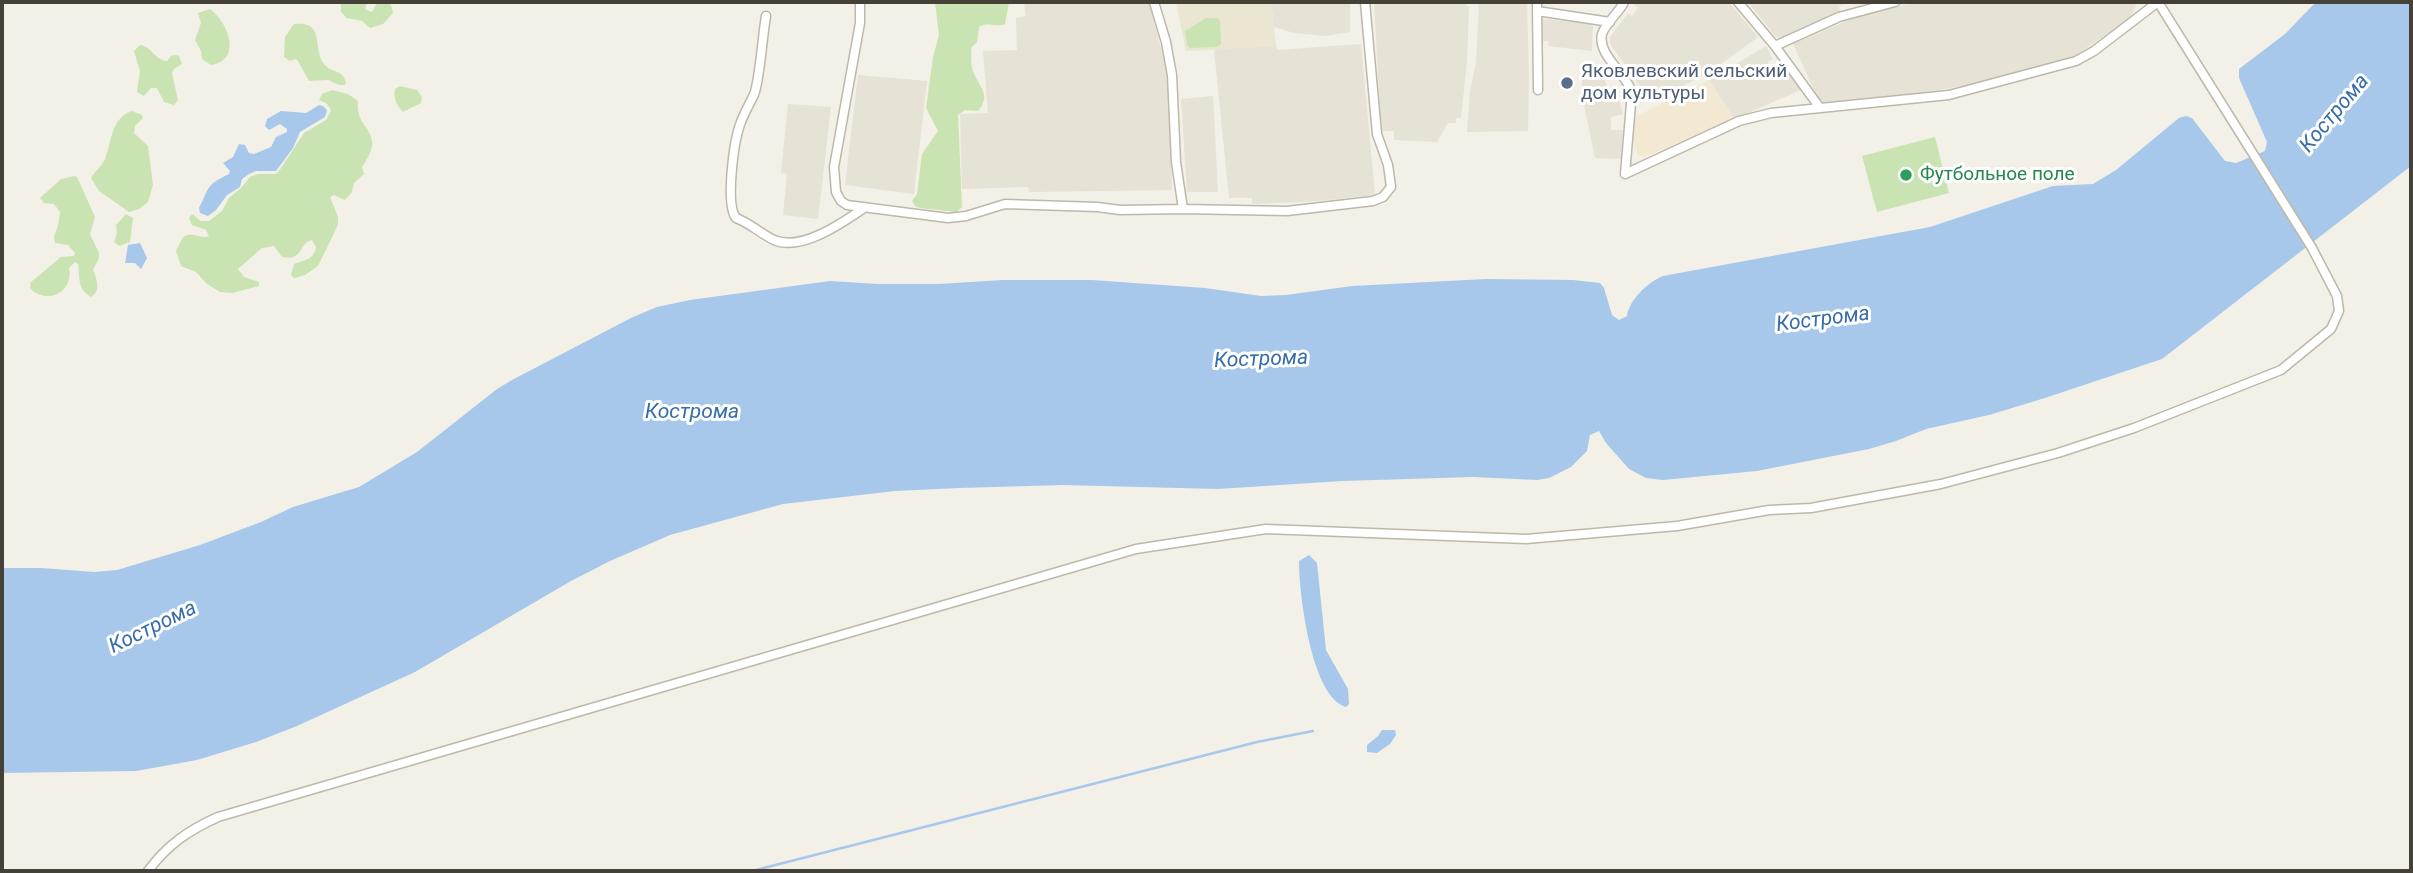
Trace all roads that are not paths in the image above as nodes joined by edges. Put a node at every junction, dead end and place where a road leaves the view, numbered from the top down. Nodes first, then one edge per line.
1 (860, 2) edge
2 (1154, 2) edge
3 (1364, 2) edge
4 (1624, 2) edge
5 (1738, 2) edge
6 (1895, 2) edge
7 (2158, 2) edge
8 (1537, 7) edge
9 (766, 16) dead end
10 (1609, 22) junction
11 (1775, 46) junction
12 (1538, 90) dead end
13 (1820, 108) junction
14 (864, 208) junction
15 (1183, 209) junction
16 (148, 871) edge

1 - 14 street
2 - 15 street
3 - 15 street
4 - 10 street
5 - 11 street
6 - 11 street
7 - 13 street
7 - 16 street
8 - 10 street
8 - 12 street
9 - 14 street
10 - 13 street
11 - 13 street
14 - 15 street

